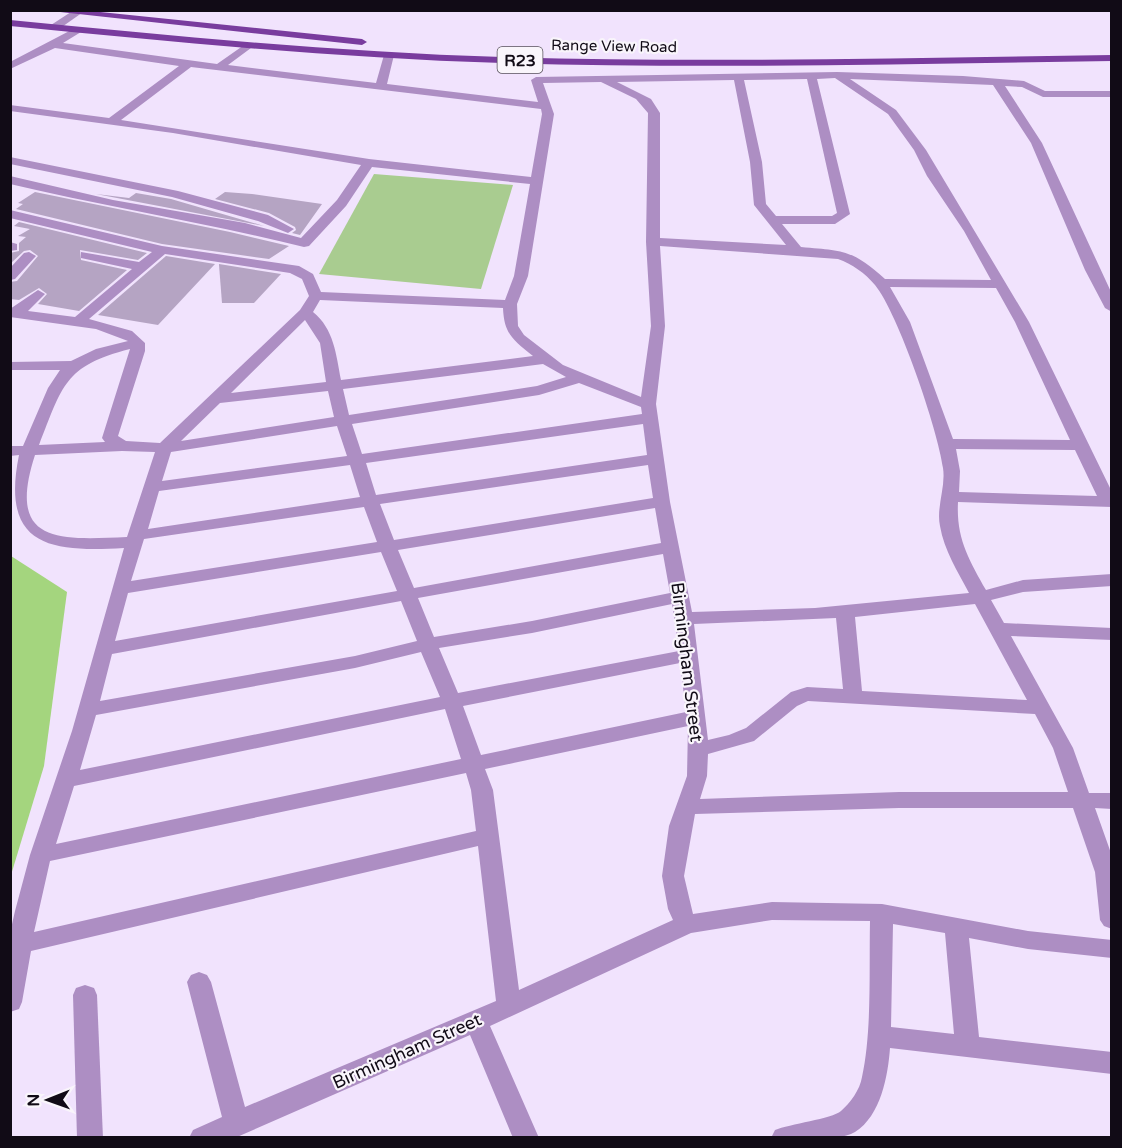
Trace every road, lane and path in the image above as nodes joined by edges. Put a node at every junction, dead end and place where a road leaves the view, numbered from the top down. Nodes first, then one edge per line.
1 (47, 10) edge
2 (80, 12) edge
3 (10, 23) edge
4 (55, 27) junction
5 (77, 30) junction
6 (54, 45) junction
7 (247, 46) junction
8 (1112, 49) edge
9 (389, 55) junction
10 (1029, 57) junction
11 (10, 58) edge
12 (1112, 58) edge
13 (24, 59) junction
14 (189, 64) junction
15 (10, 66) edge
16 (219, 68) junction
17 (738, 75) junction
18 (811, 75) junction
19 (837, 75) junction
20 (602, 78) junction
21 (997, 82) junction
22 (380, 88) junction
23 (1112, 94) edge
24 (546, 106) junction
25 (10, 108) edge
26 (112, 121) junction
27 (10, 160) edge
28 (369, 163) junction
29 (10, 180) edge
30 (535, 181) junction
31 (10, 214) edge
32 (771, 220) junction
33 (653, 242) junction
34 (304, 243) junction
35 (162, 250) junction
36 (797, 250) junction
37 (86, 255) dead end
38 (29, 256) dead end
39 (142, 267) junction
40 (294, 269) junction
41 (10, 276) edge
42 (881, 283) junction
43 (1000, 284) junction
44 (38, 294) dead end
45 (316, 296) junction
46 (510, 304) junction
47 (1112, 308) edge
48 (13, 313) edge
49 (305, 313) junction
50 (78, 321) junction
51 (138, 344) junction
52 (545, 359) junction
53 (75, 365) junction
54 (10, 366) edge
55 (580, 378) junction
56 (334, 384) junction
57 (214, 399) junction
58 (649, 411) junction
59 (344, 422) junction
60 (947, 444) junction
61 (1080, 445) junction
62 (122, 446) junction
63 (164, 448) junction
64 (28, 450) junction
65 (10, 451) edge
66 (656, 459) junction
67 (356, 460) junction
68 (152, 487) junction
69 (949, 497) junction
70 (370, 502) junction
71 (662, 502) junction
72 (1110, 502) edge
73 (137, 539) junction
74 (388, 547) junction
75 (670, 547) junction
76 (1112, 580) edge
77 (120, 589) junction
78 (407, 593) junction
79 (680, 597) junction
80 (982, 597) junction
81 (845, 612) junction
82 (684, 618) junction
83 (999, 629) junction
84 (1112, 634) edge
85 (428, 644) junction
86 (103, 650) junction
87 (689, 655) junction
88 (854, 696) junction
89 (450, 700) junction
90 (1042, 708) junction
91 (87, 710) junction
92 (697, 717) junction
93 (698, 749) junction
94 (474, 766) junction
95 (66, 780) junction
96 (1081, 800) junction
97 (1112, 801) edge
98 (686, 807) junction
99 (488, 836) junction
100 (41, 855) junction
101 (882, 913) junction
102 (1112, 920) edge
103 (687, 924) junction
104 (956, 926) junction
105 (21, 944) junction
106 (1112, 950) edge
107 (200, 982) dead end
108 (85, 995) dead end
109 (10, 1002) edge
110 (509, 1006) junction
111 (476, 1021) junction
112 (878, 1036) junction
113 (967, 1045) junction
114 (1112, 1063) edge
115 (237, 1125) junction
116 (90, 1137) edge
117 (202, 1137) edge
118 (526, 1137) edge
119 (784, 1137) edge

1 - 2 main road, Range View Road / R23
2 - 4 street
2 - 10 main road, Range View Road / R23
3 - 4 main road, Range View Road / R23
4 - 5 main road, Range View Road / R23
5 - 6 street
5 - 7 main road, Range View Road / R23
6 - 13 street
6 - 14 street
7 - 9 main road, Range View Road / R23
7 - 16 street
8 - 10 main road, Range View Road / R23
9 - 10 main road, Range View Road / R23
9 - 22 street
10 - 12 main road, Range View Road / R23
11 - 13 street
13 - 15 street
14 - 16 street
14 - 26 street
16 - 22 street
17 - 18 street
17 - 20 street
17 - 32 street
18 - 19 street
18 - 32 street
19 - 21 street
19 - 43 street
20 - 24 street
20 - 33 street, Birmingham Street
21 - 23 street
21 - 47 street
22 - 24 street
24 - 30 street
25 - 26 street
26 - 28 street
27 - 34 street
28 - 30 street
28 - 34 street
29 - 34 street
30 - 46 street
31 - 35 street
32 - 36 street
33 - 36 street
33 - 58 street, Birmingham Street
34 - 40 street
35 - 39 street
35 - 40 street
36 - 42 street
37 - 39 street
38 - 41 street
39 - 50 street
40 - 45 street
42 - 43 street
42 - 60 street
43 - 61 street
44 - 48 street
45 - 46 street
45 - 49 street
46 - 52 street
48 - 50 street
49 - 56 street
49 - 57 street
50 - 51 street
51 - 53 street
51 - 62 street
52 - 55 street
52 - 56 street
53 - 54 street
53 - 64 street
55 - 58 street
55 - 59 street
56 - 57 street
56 - 59 street
57 - 63 street
58 - 66 street, Birmingham Street
58 - 67 street
59 - 63 street
59 - 67 street
60 - 61 street
60 - 69 street
61 - 72 street
62 - 63 street
62 - 64 street
63 - 68 street
64 - 65 street
64 - 73 street
66 - 70 street
66 - 71 street, Birmingham Street
67 - 68 street
67 - 70 street
68 - 73 street
69 - 72 street
69 - 80 street
70 - 73 street
70 - 74 street
71 - 74 street
71 - 75 street, Birmingham Street
73 - 77 street
74 - 77 street
74 - 78 street
75 - 78 street
75 - 79 street, Birmingham Street
76 - 80 street
77 - 86 street
78 - 85 street
78 - 86 street
79 - 82 street, Birmingham Street
79 - 85 street
80 - 81 street
80 - 83 street
81 - 82 street
81 - 88 street
82 - 87 street, Birmingham Street
83 - 84 street
83 - 90 street
85 - 89 street
85 - 91 street
86 - 91 street
87 - 89 street
87 - 92 street, Birmingham Street
88 - 90 street
88 - 93 street
89 - 94 street
89 - 95 street
90 - 96 street
91 - 95 street
92 - 93 street, Birmingham Street
92 - 94 street
93 - 98 street, Birmingham Street
94 - 99 street
94 - 100 street
95 - 100 street
96 - 97 street
96 - 98 street
96 - 102 street
98 - 103 street, Birmingham Street
99 - 105 street
99 - 110 street
100 - 105 street
101 - 103 street
101 - 104 street
101 - 112 street
103 - 110 street, Birmingham Street
104 - 106 street
104 - 113 street
105 - 109 street
107 - 115 street
108 - 116 street
110 - 111 street, Birmingham Street
111 - 115 street, Birmingham Street
111 - 118 street
112 - 113 street
112 - 119 street
113 - 114 street
115 - 117 street, Birmingham Street

